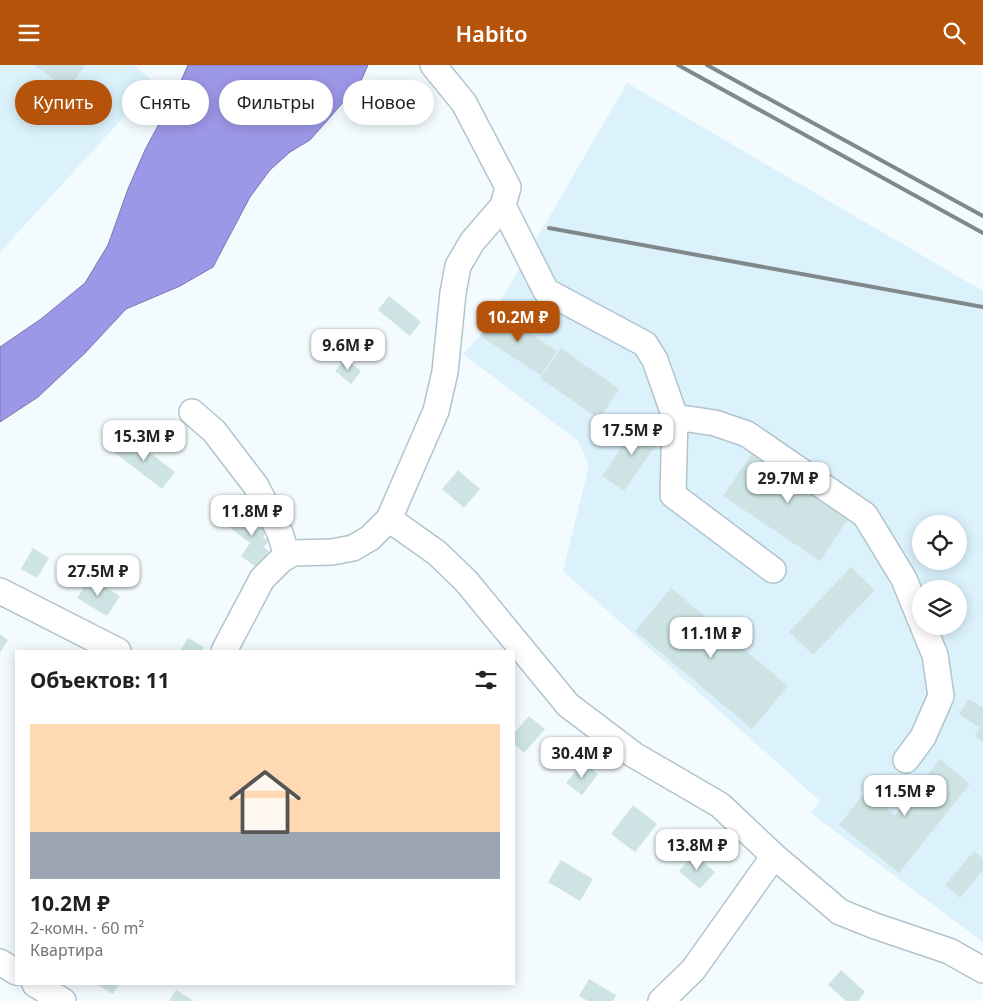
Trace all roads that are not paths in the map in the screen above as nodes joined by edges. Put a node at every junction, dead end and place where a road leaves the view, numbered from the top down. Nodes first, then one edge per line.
1 (433, 65) edge
2 (504, 206) junction
3 (192, 413) dead end
4 (675, 417) junction
5 (389, 519) junction
6 (287, 556) junction
7 (773, 571) dead end
8 (0, 591) edge
9 (912, 599) edge
10 (927, 635) edge
11 (116, 650) edge
12 (225, 650) edge
13 (906, 760) dead end
14 (774, 856) junction
15 (0, 962) edge
16 (983, 970) edge
17 (15, 971) edge
18 (37, 985) edge
19 (63, 1001) edge
20 (661, 1001) edge

1 - 2 street
2 - 4 street
2 - 5 street
3 - 6 street
4 - 7 street
4 - 9 street
5 - 6 street
5 - 14 street
6 - 12 street
8 - 11 street
10 - 13 street
14 - 16 street
14 - 20 street
15 - 17 street
18 - 19 street

